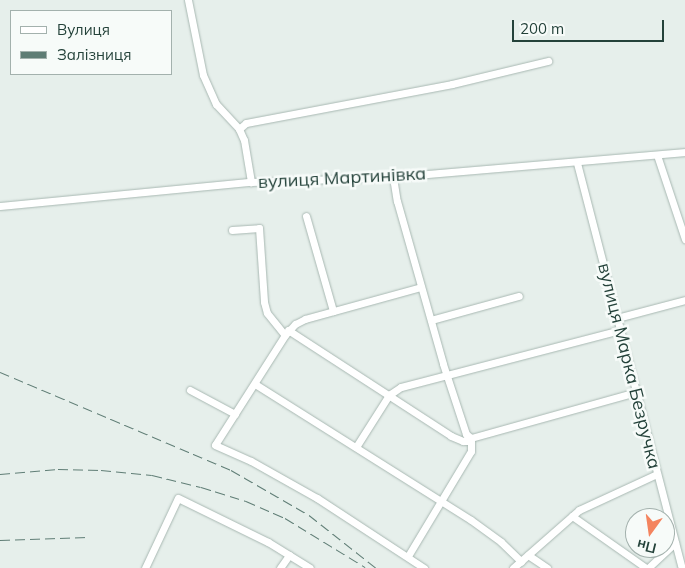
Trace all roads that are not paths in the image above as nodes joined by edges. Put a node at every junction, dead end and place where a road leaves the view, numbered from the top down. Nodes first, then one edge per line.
1 (188, 0) edge
2 (548, 61) dead end
3 (239, 129) junction
4 (685, 152) edge
5 (657, 155) junction
6 (577, 163) junction
7 (393, 177) junction
8 (251, 182) junction
9 (0, 206) edge
10 (306, 216) dead end
11 (232, 230) dead end
12 (685, 239) edge
13 (422, 287) junction
14 (519, 296) dead end
15 (685, 300) edge
16 (333, 311) junction
17 (616, 318) junction
18 (431, 320) junction
19 (620, 330) junction
20 (286, 332) junction
21 (446, 376) junction
22 (255, 384) junction
23 (190, 390) dead end
24 (636, 392) junction
25 (390, 395) junction
26 (235, 414) junction
27 (471, 440) junction
28 (356, 447) junction
29 (657, 474) junction
30 (441, 501) junction
31 (666, 508) edge
32 (572, 516) junction
33 (675, 543) edge
34 (289, 555) junction
35 (528, 555) junction
36 (408, 556) junction
37 (658, 558) edge
38 (521, 561) junction
39 (145, 568) edge
40 (280, 568) edge
41 (310, 568) edge
42 (424, 568) edge
43 (514, 568) edge
44 (547, 568) edge
45 (647, 568) edge
46 (682, 568) edge

1 - 3 street
2 - 3 street
3 - 8 street
4 - 5 street, вулиця Мартинівка
5 - 6 street, вулиця Мартинівка
5 - 12 street
6 - 7 street, вулиця Мартинівка
6 - 17 street, вулиця Марка Безручка
7 - 8 street, вулиця Мартинівка
7 - 13 street
8 - 9 street, вулиця Мартинівка
10 - 16 street
11 - 20 street
13 - 16 street
13 - 18 street
14 - 18 street
15 - 17 street
16 - 20 street
17 - 19 street, вулиця Марка Безручка
18 - 21 street
19 - 21 street
19 - 24 street, вулиця Марка Безручка
20 - 22 street
20 - 25 street
21 - 25 street
21 - 27 street
22 - 26 street
22 - 28 street
23 - 26 street
24 - 27 street
24 - 29 street, вулиця Марка Безручка
25 - 27 street
25 - 28 street
26 - 36 street
27 - 30 street
28 - 30 street
29 - 31 street, вулиця Марка Безручка
29 - 32 street
30 - 36 street
30 - 38 street
32 - 35 street
32 - 45 street
33 - 46 street, вулиця Марка Безручка
34 - 39 street
34 - 40 street
34 - 41 street
35 - 38 street
35 - 44 street
36 - 42 street
37 - 45 street
38 - 43 street

